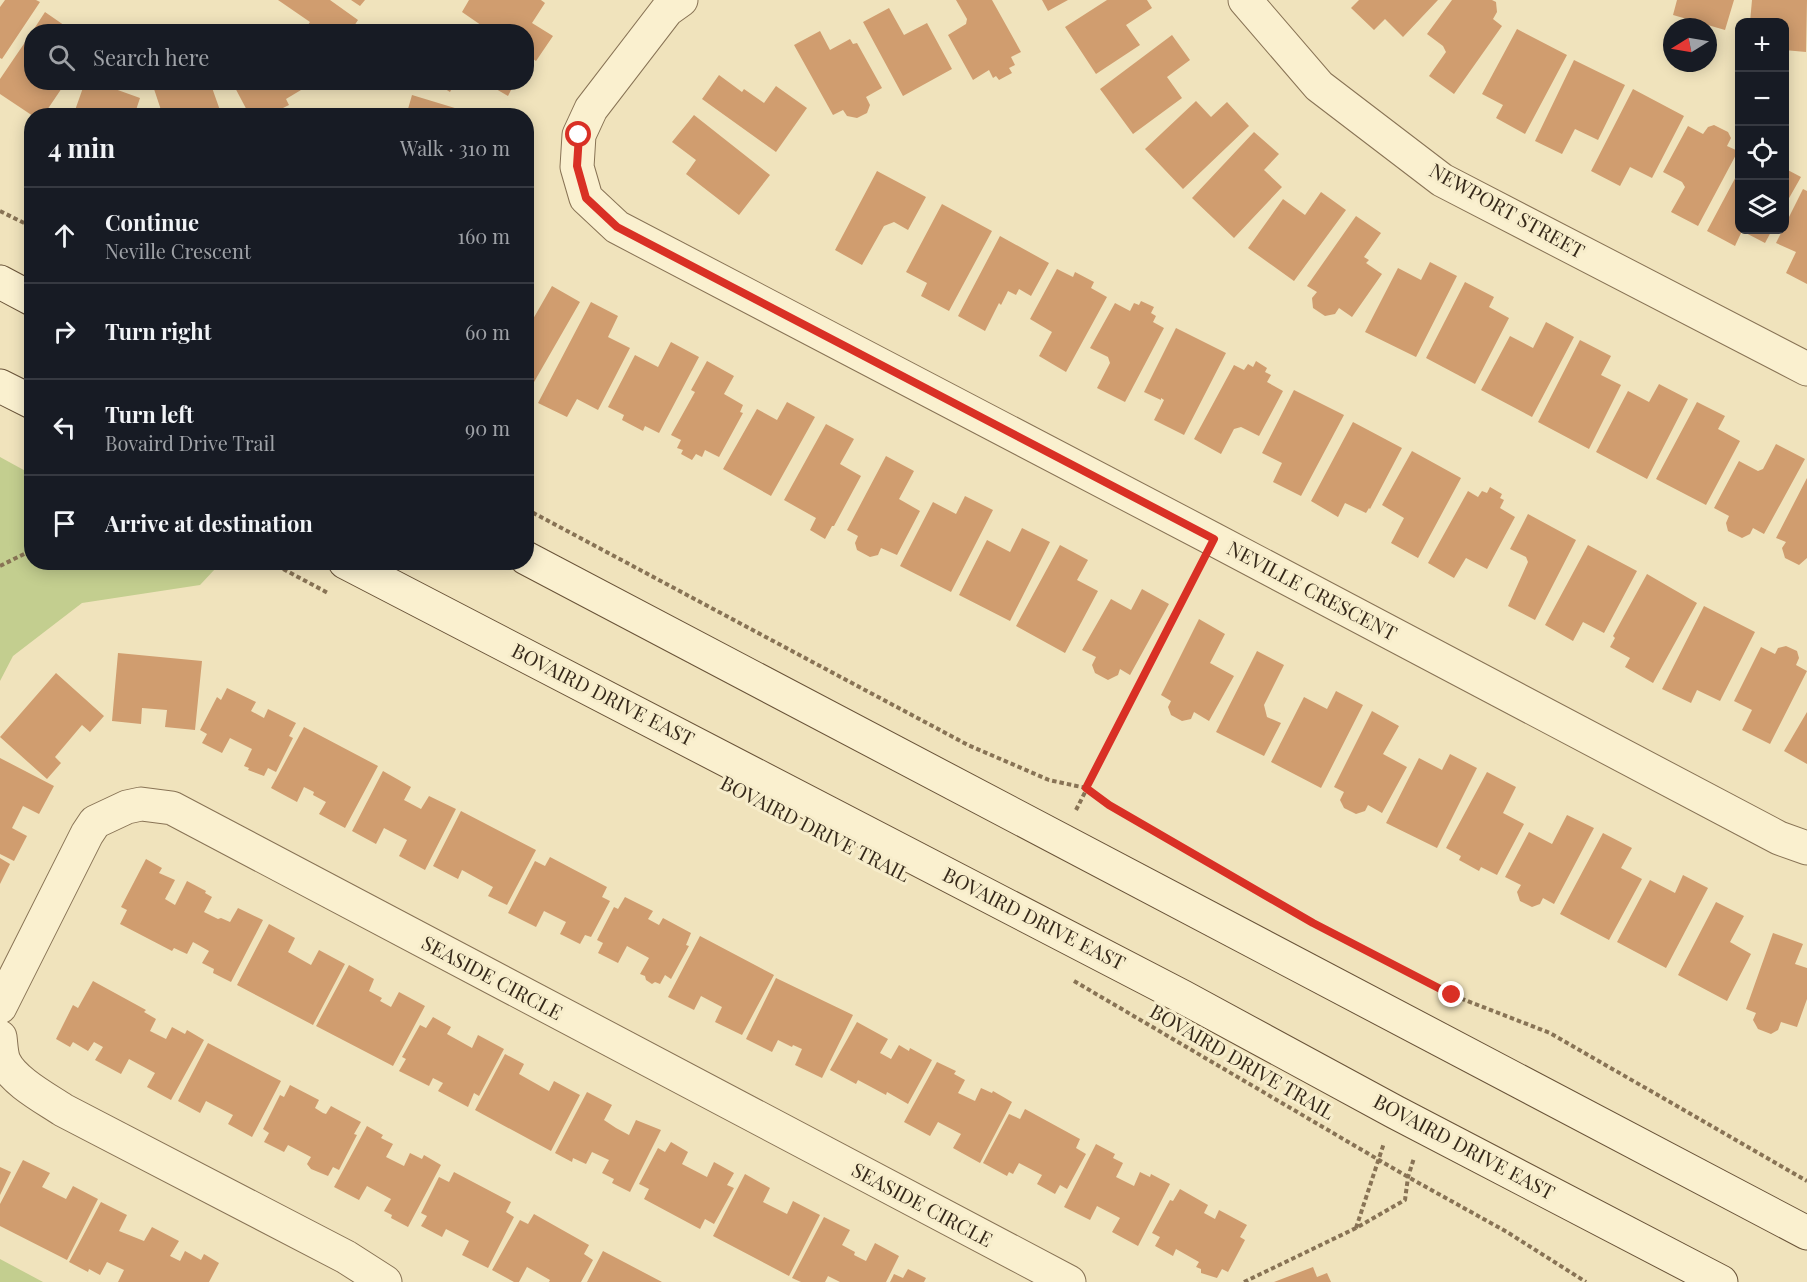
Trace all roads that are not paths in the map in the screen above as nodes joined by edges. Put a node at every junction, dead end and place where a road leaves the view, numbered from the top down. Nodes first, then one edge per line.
1 (681, 0) edge
2 (1245, 0) edge
3 (0, 282) edge
4 (24, 294) edge
5 (1807, 369) edge
6 (0, 386) edge
7 (24, 398) edge
8 (534, 562) edge
9 (360, 570) edge
10 (1807, 848) edge
11 (0, 1007) edge
12 (0, 1037) edge
13 (1807, 1233) edge
14 (385, 1282) edge
15 (1069, 1282) edge
16 (1721, 1282) edge

1 - 10 street, NEVILLE CRESCENT
2 - 5 street, NEWPORT STREET
3 - 4 street
6 - 7 street
8 - 13 street
9 - 16 street, BOVAIRD DRIVE EAST
11 - 15 street, SEASIDE CIRCLE
12 - 14 street

